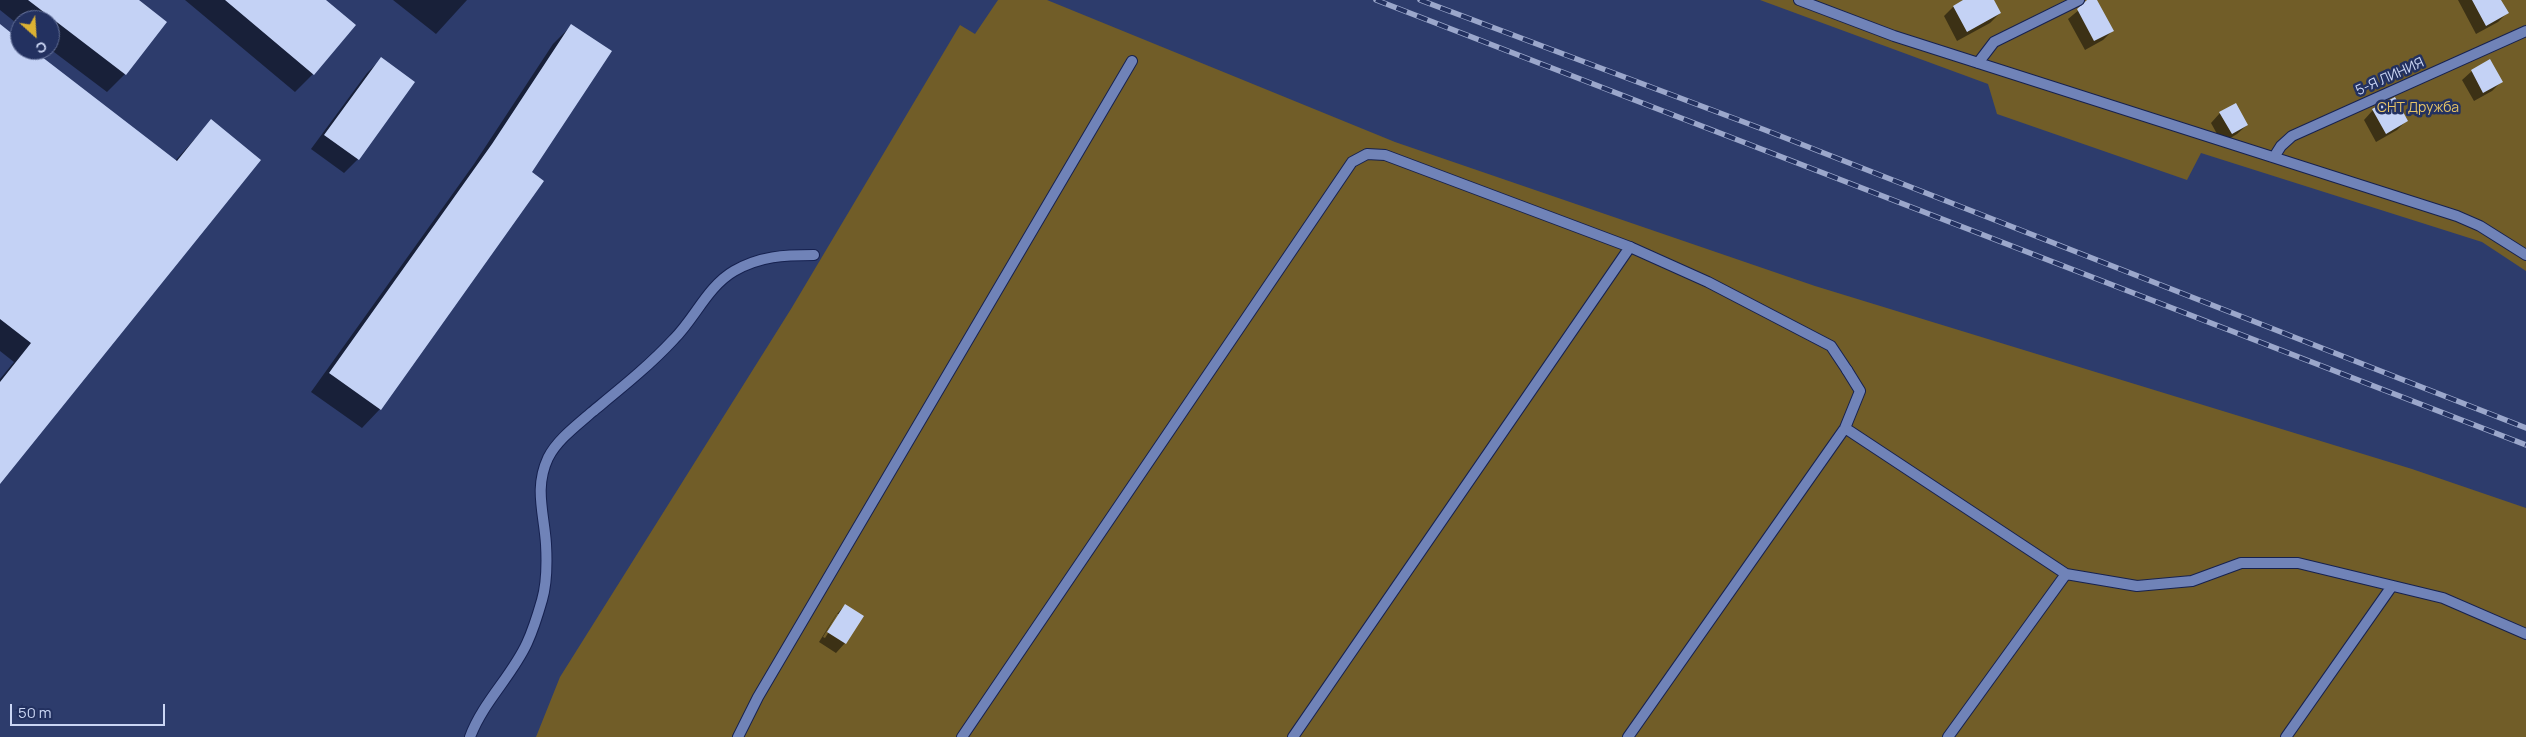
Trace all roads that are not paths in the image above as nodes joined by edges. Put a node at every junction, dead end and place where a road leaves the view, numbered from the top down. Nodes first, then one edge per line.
1 (1799, 0) edge
2 (2079, 0) edge
3 (2526, 32) edge
4 (1132, 61) dead end
5 (1978, 63) junction
6 (2274, 157) junction
7 (1630, 247) junction
8 (814, 255) dead end
9 (2526, 255) edge
10 (1845, 428) junction
11 (2066, 574) junction
12 (2392, 586) junction
13 (2526, 634) edge
14 (470, 737) edge
15 (738, 737) edge
16 (962, 737) edge
17 (1293, 737) edge
18 (1628, 737) edge
19 (1948, 737) edge
20 (2286, 737) edge

1 - 5 street
2 - 5 street
3 - 6 street, 5-Я ЛИНИЯ
4 - 15 street
5 - 6 street
6 - 9 street
7 - 10 street
7 - 16 street
7 - 17 street
8 - 14 street
10 - 11 street
10 - 18 street
11 - 12 street
11 - 19 street
12 - 13 street
12 - 20 street

